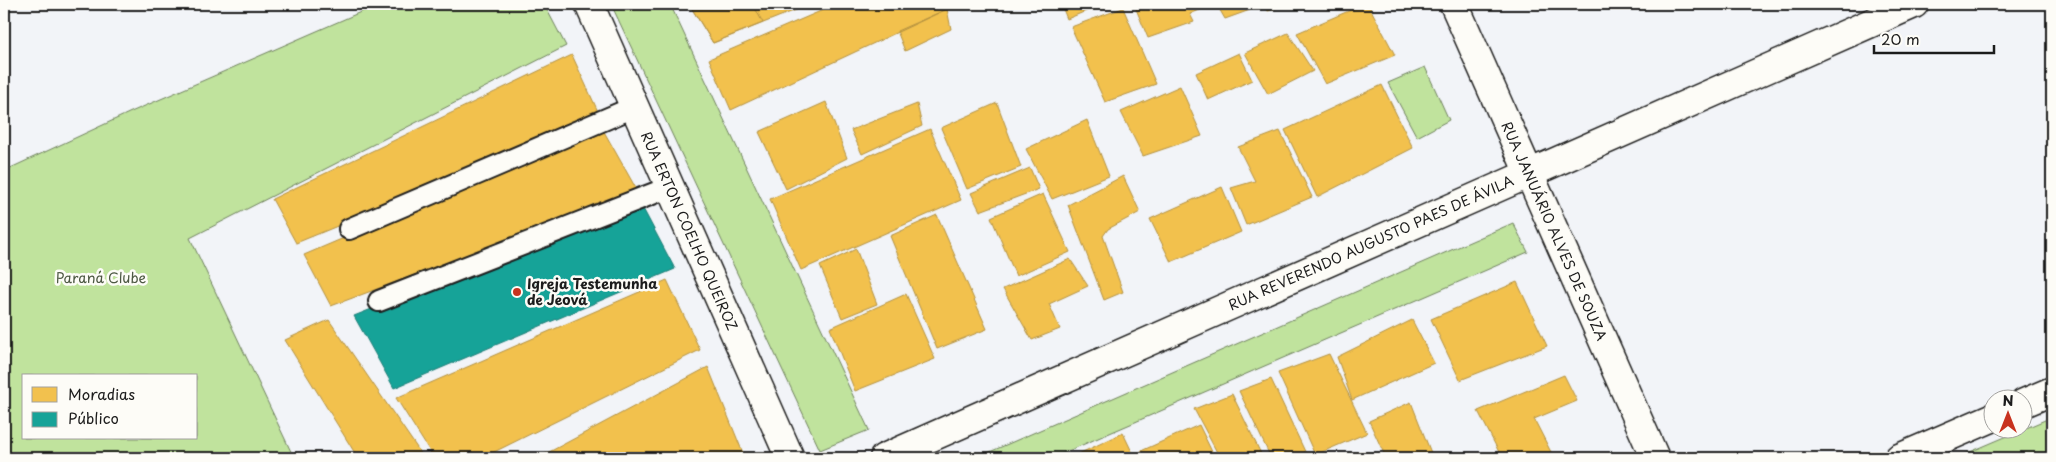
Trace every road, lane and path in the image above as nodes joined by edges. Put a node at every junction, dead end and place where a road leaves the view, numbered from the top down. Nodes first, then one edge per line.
1 (588, 4) edge
2 (1454, 4) edge
3 (1914, 4) edge
4 (634, 107) junction
5 (1529, 174) junction
6 (670, 187) junction
7 (349, 229) dead end
8 (380, 301) dead end
9 (2052, 391) edge
10 (2034, 399) edge
11 (1984, 421) edge
12 (790, 458) edge
13 (884, 458) edge
14 (1655, 458) edge
15 (1899, 458) edge

1 - 4 street, RUA ERTON COELHO QUEIROZ
2 - 5 street, RUA JANUÁRIO ALVES DE SOUZA
3 - 5 street, RUA REVERENDO AUGUSTO PAES DE ÁVILA
4 - 6 street, RUA ERTON COELHO QUEIROZ
4 - 7 lane
5 - 13 street, RUA REVERENDO AUGUSTO PAES DE ÁVILA
5 - 14 street, RUA JANUÁRIO ALVES DE SOUZA
6 - 8 lane
6 - 12 street, RUA ERTON COELHO QUEIROZ
9 - 10 street
11 - 15 street

